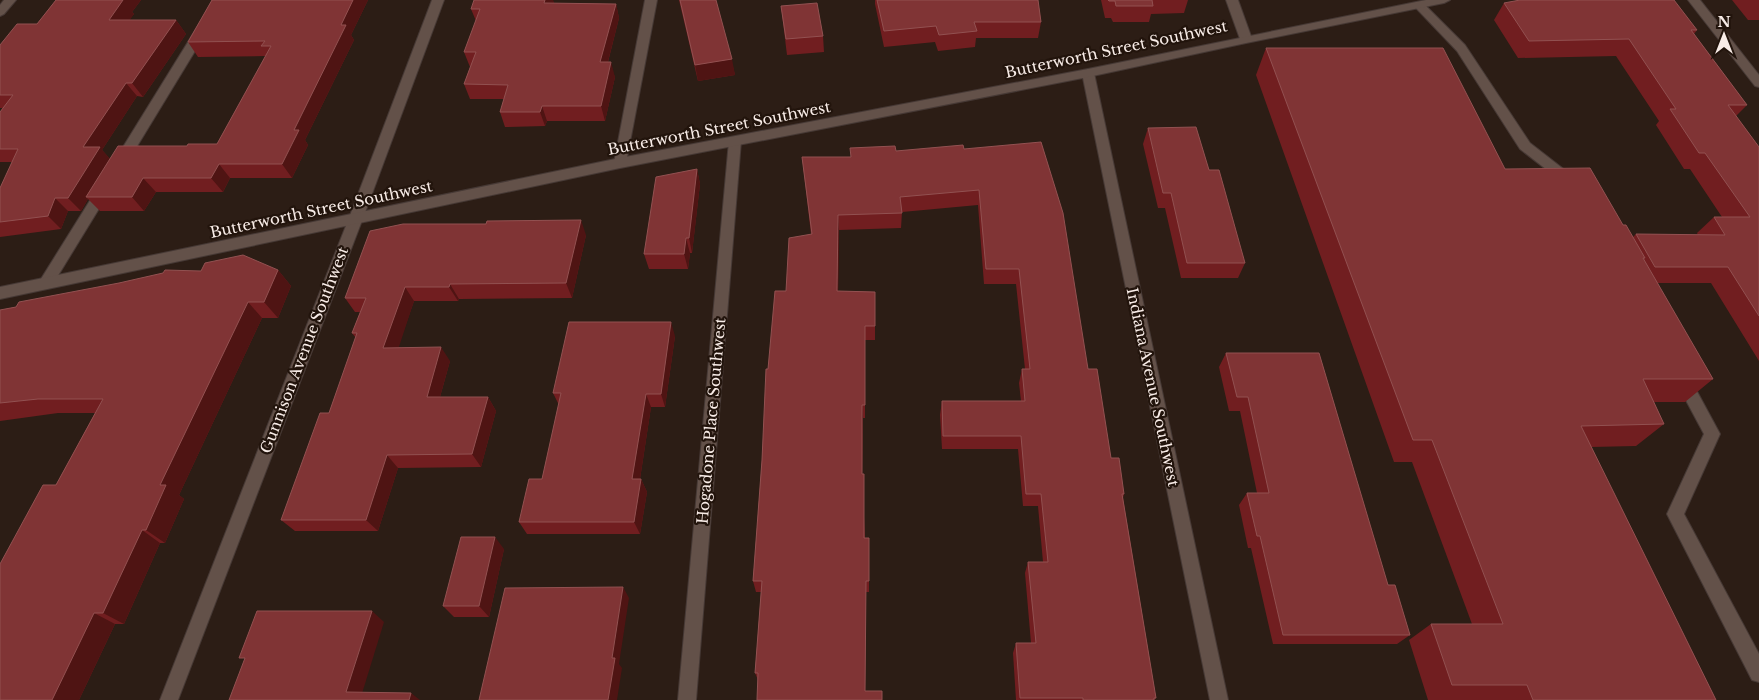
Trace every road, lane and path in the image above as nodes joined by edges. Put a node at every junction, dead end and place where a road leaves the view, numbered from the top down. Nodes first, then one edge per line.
1 (10, 0) edge
2 (220, 0) edge
3 (438, 0) edge
4 (651, 0) edge
5 (1232, 0) edge
6 (1694, 0) edge
7 (1439, 1) edge
8 (1419, 5) junction
9 (0, 12) edge
10 (1246, 39) junction
11 (1088, 73) junction
12 (1759, 83) edge
13 (735, 141) junction
14 (620, 163) junction
15 (1582, 196) edge
16 (356, 218) junction
17 (46, 283) junction
18 (0, 293) edge
19 (1675, 366) edge
20 (1759, 673) edge
21 (169, 700) edge
22 (687, 700) edge
23 (1219, 700) edge

1 - 9 street
2 - 17 street
3 - 16 street, Gunnison Avenue Southwest
4 - 14 street
5 - 10 street
6 - 12 street
7 - 8 street, Butterworth Street Southwest
8 - 10 street, Butterworth Street Southwest
8 - 15 street
10 - 11 street, Butterworth Street Southwest
11 - 13 street, Butterworth Street Southwest
11 - 23 street, Indiana Avenue Southwest
13 - 14 street, Butterworth Street Southwest
13 - 22 street, Hogadone Place Southwest
14 - 16 street, Butterworth Street Southwest
16 - 17 street, Butterworth Street Southwest
16 - 21 street, Gunnison Avenue Southwest
17 - 18 street, Butterworth Street Southwest
19 - 20 street

